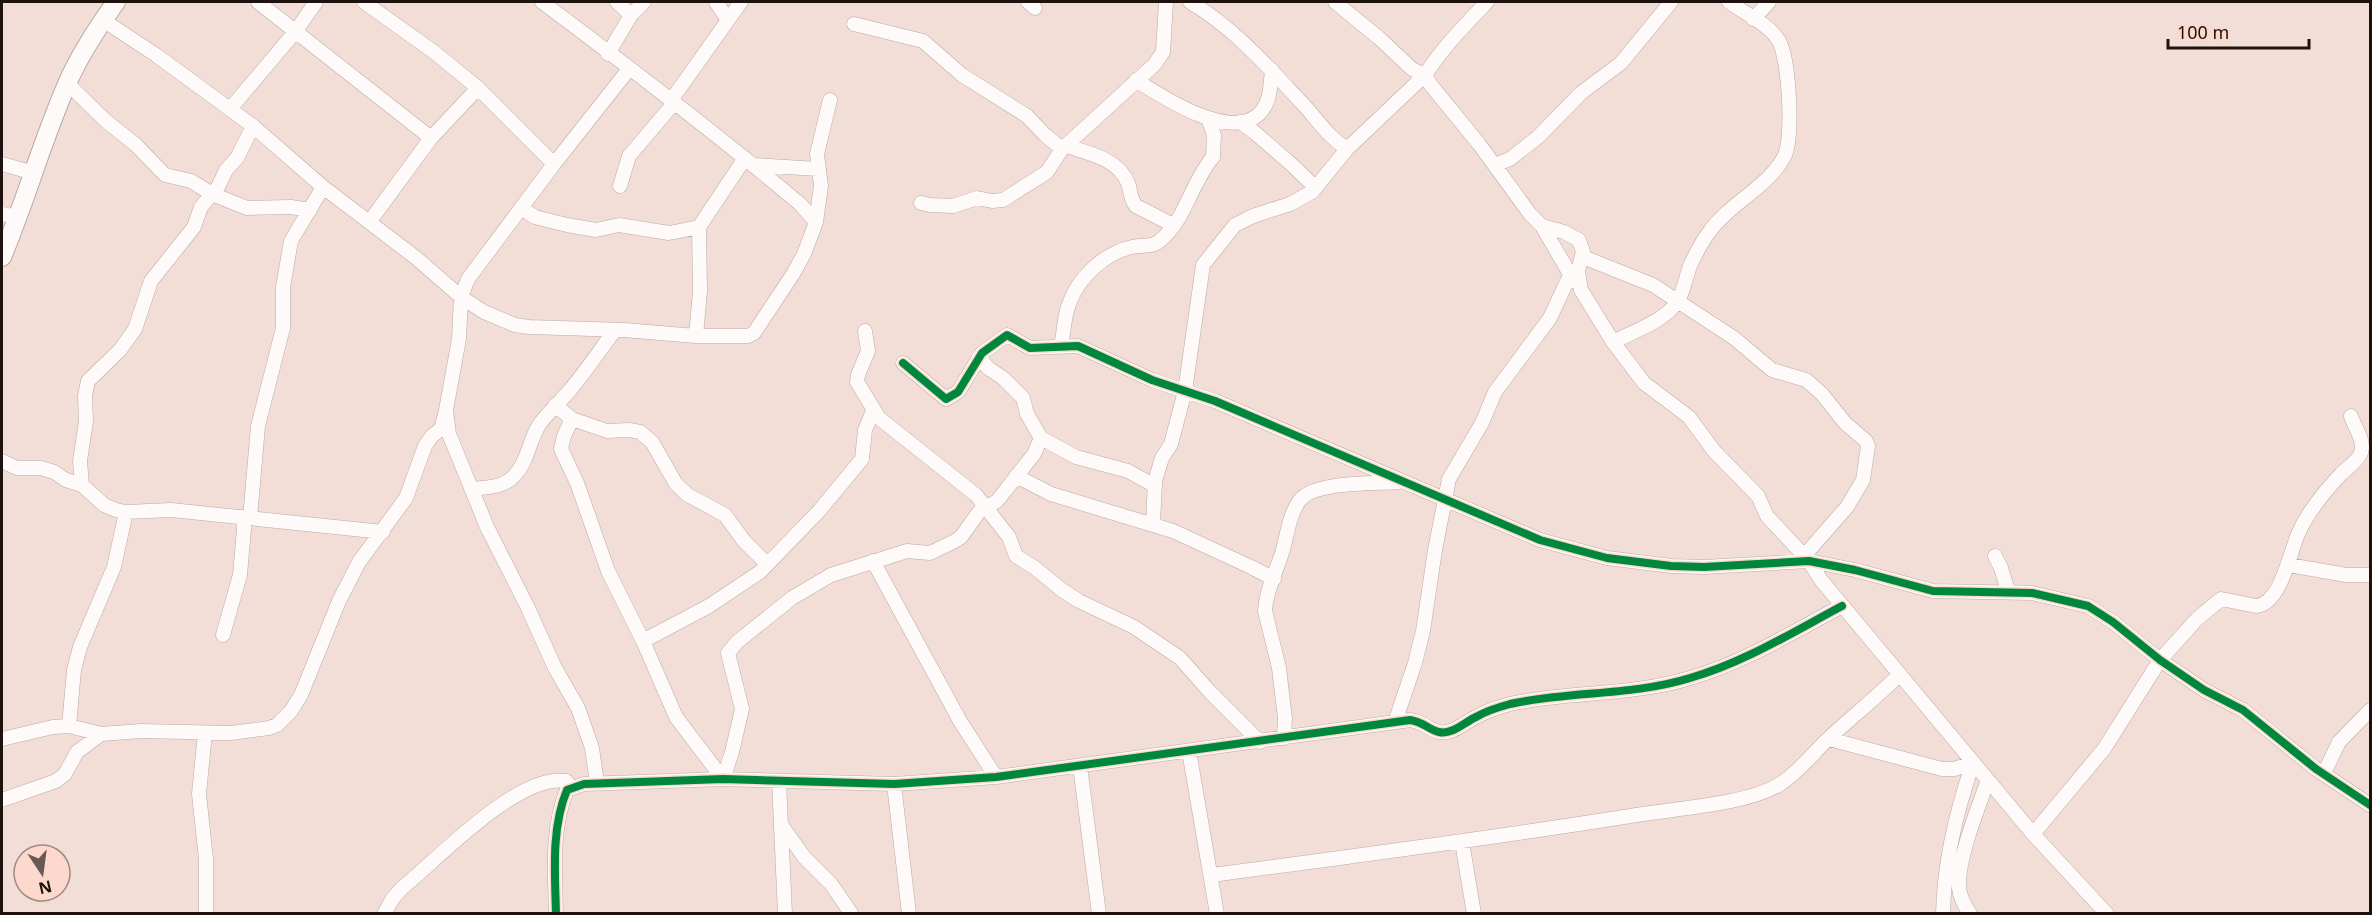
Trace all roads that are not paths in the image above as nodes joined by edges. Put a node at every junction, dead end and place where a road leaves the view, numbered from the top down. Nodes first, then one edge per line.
1 (116, 2) edge
2 (258, 2) edge
3 (316, 2) edge
4 (364, 2) edge
5 (542, 2) edge
6 (617, 2) edge
7 (644, 2) edge
8 (716, 2) edge
9 (741, 2) edge
10 (1166, 2) edge
11 (1190, 2) edge
12 (1335, 2) edge
13 (1486, 2) edge
14 (1671, 2) edge
15 (1729, 2) edge
16 (1769, 2) edge
17 (383, 7) edge
18 (631, 15) junction
19 (1753, 19) junction
20 (103, 20) junction
21 (728, 20) junction
22 (854, 24) dead end
23 (295, 32) junction
24 (608, 54) junction
25 (629, 69) junction
26 (1272, 70) junction
27 (1425, 75) junction
28 (1136, 80) junction
29 (67, 83) junction
30 (478, 88) junction
31 (246, 90) junction
32 (673, 100) junction
33 (830, 100) dead end
34 (230, 109) junction
35 (1208, 118) junction
36 (1225, 121) junction
37 (1240, 122) junction
38 (251, 125) junction
39 (1214, 135) junction
40 (431, 138) junction
41 (1064, 148) junction
42 (1347, 149) junction
43 (749, 161) junction
44 (2, 164) edge
45 (554, 164) junction
46 (1495, 165) junction
47 (818, 169) junction
48 (34, 173) junction
49 (620, 186) dead end
50 (323, 187) junction
51 (1316, 188) junction
52 (212, 194) junction
53 (921, 203) dead end
54 (522, 208) junction
55 (310, 210) junction
56 (10, 216) edge
57 (370, 221) junction
58 (816, 222) junction
59 (1173, 225) junction
60 (1542, 226) junction
61 (699, 227) junction
62 (2, 257) edge
63 (1583, 257) junction
64 (1570, 275) junction
65 (1581, 290) junction
66 (461, 297) junction
67 (1677, 301) junction
68 (615, 330) junction
69 (865, 331) dead end
70 (696, 336) junction
71 (1613, 342) junction
72 (1061, 346) junction
73 (979, 357) junction
74 (903, 363) dead end
75 (1185, 391) junction
76 (555, 405) junction
77 (446, 410) junction
78 (873, 411) junction
79 (2351, 416) dead end
80 (572, 419) junction
81 (1041, 438) junction
82 (2, 462) edge
83 (1016, 476) junction
84 (1404, 481) junction
85 (82, 485) junction
86 (1155, 486) junction
87 (472, 489) junction
88 (1444, 498) junction
89 (986, 507) junction
90 (126, 512) junction
91 (246, 518) junction
92 (1153, 524) junction
93 (383, 532) junction
94 (1995, 556) dead end
95 (1806, 559) junction
96 (873, 561) junction
97 (767, 564) junction
98 (2289, 565) junction
99 (2370, 575) edge
100 (1274, 579) junction
101 (2008, 591) junction
102 (1842, 606) junction
103 (223, 635) dead end
104 (643, 641) junction
105 (2160, 660) junction
106 (1900, 674) junction
107 (2370, 710) edge
108 (1395, 722) junction
109 (69, 726) junction
110 (205, 733) junction
111 (101, 734) junction
112 (1284, 738) junction
113 (2, 739) edge
114 (1828, 739) junction
115 (1260, 742) junction
116 (1189, 752) junction
117 (1973, 763) junction
118 (1080, 766) junction
119 (2324, 773) junction
120 (996, 777) junction
121 (723, 779) junction
122 (1988, 780) junction
123 (779, 781) junction
124 (597, 783) junction
125 (894, 784) junction
126 (572, 788) junction
127 (2, 800) edge
128 (2370, 805) edge
129 (782, 826) junction
130 (2033, 834) junction
131 (1462, 842) junction
132 (1212, 875) junction
133 (851, 913) edge
134 (206, 914) edge
135 (384, 914) edge
136 (556, 914) edge
137 (785, 914) edge
138 (909, 914) edge
139 (1099, 914) edge
140 (1217, 914) edge
141 (1474, 914) edge
142 (1942, 914) edge
143 (1970, 914) edge
144 (2107, 914) edge

1 - 20 main road
2 - 23 street
3 - 23 street
4 - 17 street
5 - 24 street
6 - 18 street
7 - 18 street
8 - 21 street
9 - 21 street
10 - 28 street
11 - 26 street
12 - 27 street
13 - 27 street
14 - 46 street
15 - 19 street
16 - 19 street
17 - 30 street
18 - 24 street
19 - 67 street
20 - 29 main road
20 - 34 street
21 - 32 street
22 - 41 street
23 - 31 street
23 - 40 street
24 - 25 street
25 - 32 street
25 - 45 street
26 - 37 street
26 - 42 street
27 - 42 street
27 - 46 street
28 - 35 street
28 - 41 street
29 - 48 main road
29 - 52 street
30 - 40 street
30 - 45 street
31 - 34 street
31 - 38 street
32 - 43 street
32 - 49 street
33 - 47 street
34 - 38 street
35 - 36 street
35 - 39 street
36 - 37 street
36 - 39 street
37 - 51 street
38 - 50 street
38 - 52 street
39 - 59 street
40 - 57 street
41 - 53 street
41 - 59 street
42 - 51 street
43 - 47 street
43 - 58 street
43 - 61 street
44 - 48 street
45 - 54 street
46 - 60 street
47 - 58 street
48 - 56 main road
50 - 55 street
50 - 57 street
51 - 75 street
52 - 55 street
52 - 85 street
54 - 61 street
54 - 66 street
55 - 91 street
56 - 62 main road
57 - 66 street
58 - 70 street
59 - 72 street
60 - 63 street
60 - 64 street
61 - 70 street
63 - 65 street
63 - 67 street
64 - 65 street
64 - 88 street
65 - 71 street
66 - 68 street
66 - 77 street
67 - 71 street
67 - 95 street
68 - 70 street
68 - 76 street
69 - 78 street
71 - 95 street
72 - 73 street
72 - 75 street
73 - 74 street
73 - 81 street
75 - 84 street
75 - 86 street
76 - 80 street
76 - 87 street
77 - 87 street
77 - 93 street
78 - 89 street
78 - 97 street
79 - 98 street
80 - 97 street
80 - 104 street
81 - 83 street
81 - 86 street
82 - 85 street
83 - 89 street
83 - 92 street
84 - 88 street
84 - 100 street
85 - 90 street
86 - 92 street
87 - 124 street
88 - 95 street
88 - 108 street
89 - 96 street
89 - 115 street
90 - 91 street
90 - 109 street
91 - 93 street
91 - 103 street
92 - 100 street
93 - 110 street
94 - 101 street
95 - 101 street
95 - 102 street
96 - 120 street
96 - 121 street
97 - 104 street
98 - 99 street
98 - 105 street
100 - 112 street
101 - 105 street
102 - 106 street
102 - 108 street
104 - 121 street
105 - 119 street
105 - 130 street
106 - 114 street
106 - 117 street
107 - 119 street
108 - 112 street
109 - 111 street
109 - 113 street
110 - 111 street
110 - 134 street
111 - 127 street
112 - 115 street
114 - 117 street
114 - 131 street
115 - 116 street
116 - 118 street
116 - 132 street
117 - 122 street
117 - 142 street
118 - 120 street
118 - 139 street
119 - 128 street
120 - 125 street
121 - 123 street
121 - 124 street
122 - 130 street
122 - 143 street
123 - 125 street
123 - 129 street
124 - 126 street
125 - 138 street
126 - 135 street
126 - 136 street
129 - 133 street
129 - 137 street
130 - 144 street
131 - 132 street
131 - 141 street
132 - 140 street

